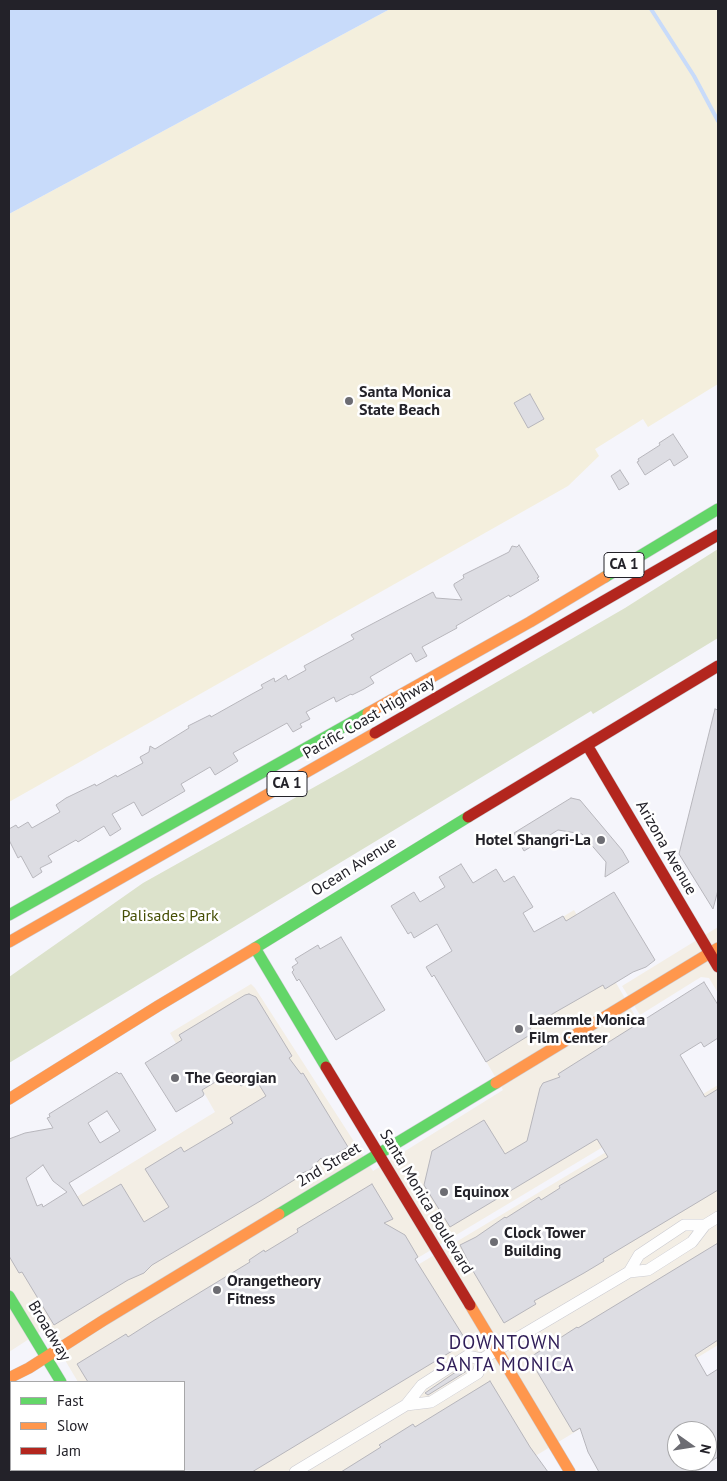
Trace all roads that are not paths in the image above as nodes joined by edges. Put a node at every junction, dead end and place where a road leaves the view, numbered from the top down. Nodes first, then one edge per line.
1 (718, 509) edge
2 (718, 535) edge
3 (718, 666) edge
4 (587, 745) junction
5 (9, 915) edge
6 (9, 943) edge
7 (255, 948) junction
8 (714, 950) edge
9 (718, 967) edge
10 (9, 1099) edge
11 (378, 1154) junction
12 (718, 1217) edge
13 (705, 1225) junction
14 (629, 1272) junction
15 (9, 1296) edge
16 (497, 1351) junction
17 (46, 1357) junction
18 (482, 1359) junction
19 (9, 1378) edge
20 (60, 1381) edge
21 (406, 1405) junction
22 (295, 1472) edge
23 (570, 1472) edge

1 - 5 main road, Pacific Coast Highway / CA 1
2 - 6 main road, Pacific Coast Highway / CA 1
3 - 4 main road, Ocean Avenue
4 - 7 main road, Ocean Avenue
4 - 8 main road, Arizona Avenue
7 - 10 main road, Ocean Avenue
7 - 11 main road, Santa Monica Boulevard
8 - 9 main road, Arizona Avenue
8 - 11 main road, 2nd Street
11 - 16 main road, Santa Monica Boulevard
11 - 17 main road, 2nd Street
12 - 13 street
13 - 14 street
13 - 14 street
14 - 16 street
15 - 17 main road, Broadway
16 - 18 street
16 - 23 main road, Santa Monica Boulevard
17 - 19 main road, 2nd Street
17 - 20 main road, Broadway
18 - 21 street
18 - 21 street
21 - 22 street

